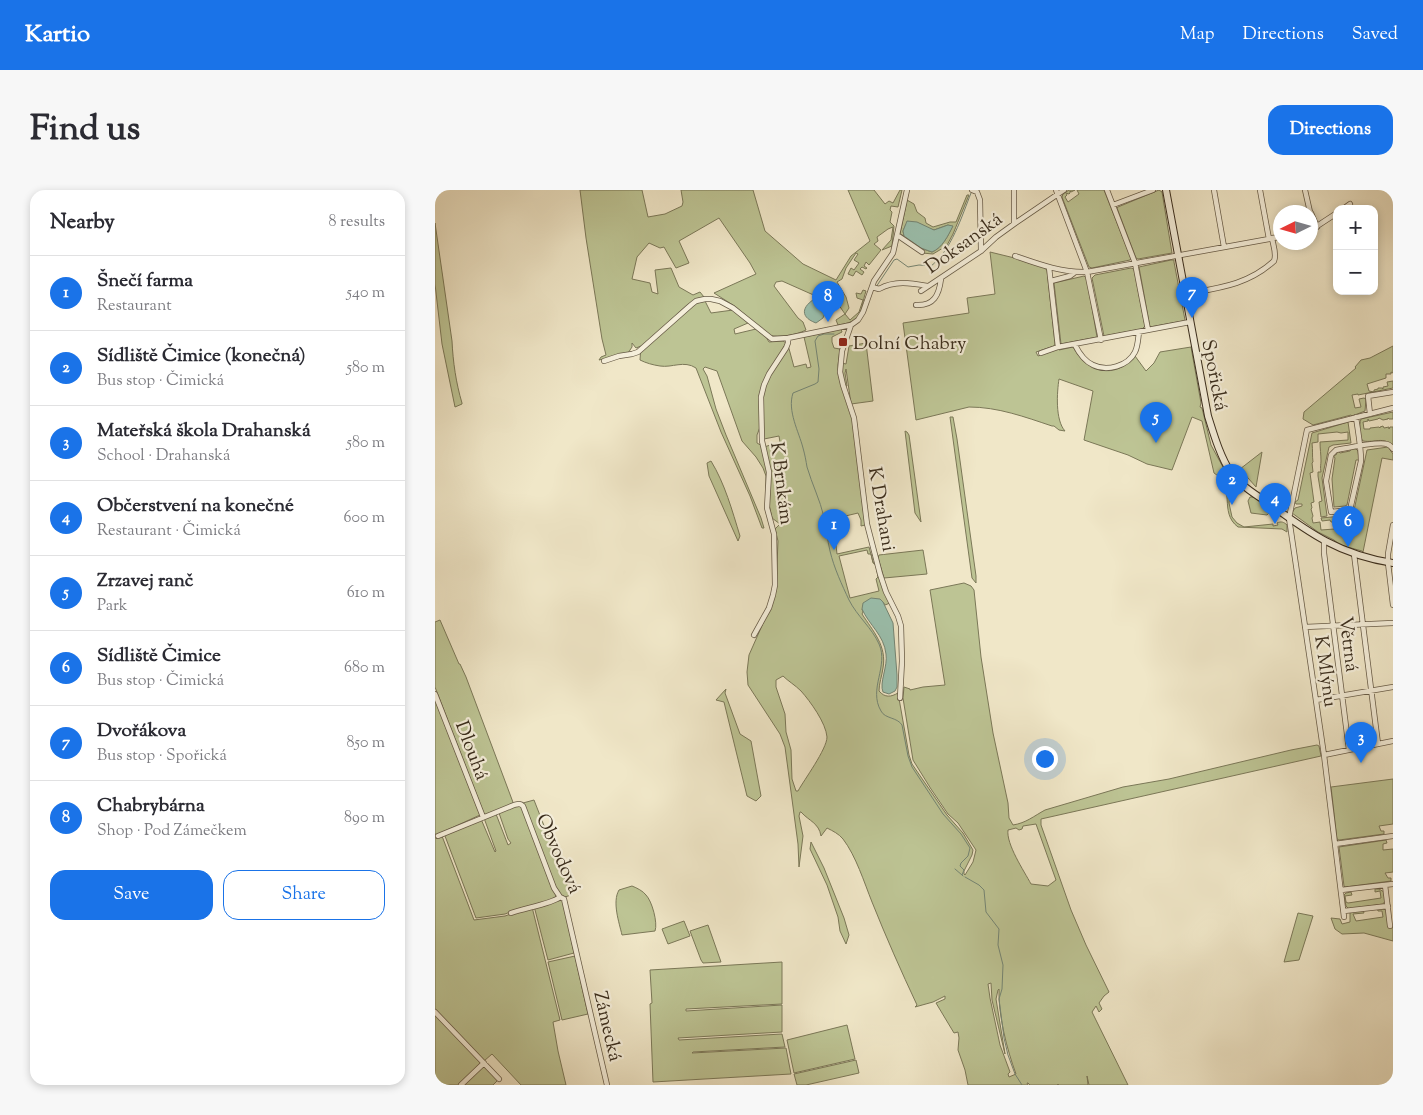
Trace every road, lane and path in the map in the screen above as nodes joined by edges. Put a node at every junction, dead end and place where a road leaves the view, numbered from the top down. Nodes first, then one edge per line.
1 (907, 190) edge
2 (972, 190) edge
3 (1014, 190) edge
4 (1064, 190) edge
5 (1107, 190) edge
6 (1153, 190) edge
7 (1166, 190) edge
8 (1214, 190) edge
9 (1260, 190) edge
10 (1305, 190) edge
11 (1056, 192) edge
12 (1113, 205) junction
13 (1308, 205) edge
14 (1333, 216) edge
15 (1014, 224) junction
16 (1318, 226) edge
17 (897, 235) junction
18 (1271, 239) junction
19 (1224, 247) junction
20 (981, 251) junction
21 (923, 252) dead end
22 (1178, 255) junction
23 (1015, 256) dead end
24 (1135, 263) junction
25 (1049, 267) junction
26 (1087, 272) junction
27 (1074, 273) junction
28 (941, 279) junction
29 (1051, 281) junction
30 (928, 286) junction
31 (872, 287) junction
32 (921, 291) dead end
33 (1185, 294) junction
34 (916, 305) dead end
35 (1191, 322) junction
36 (851, 324) junction
37 (1149, 330) junction
38 (1139, 332) junction
39 (788, 338) junction
40 (1101, 340) junction
41 (1075, 344) junction
42 (1058, 347) junction
43 (1041, 353) dead end
44 (604, 361) dead end
45 (1393, 392) edge
46 (1393, 408) edge
47 (1370, 414) junction
48 (1356, 417) junction
49 (1359, 446) junction
50 (1393, 449) edge
51 (1289, 518) junction
52 (1393, 525) edge
53 (1392, 540) edge
54 (1324, 541) junction
55 (1354, 554) junction
56 (1390, 563) edge
57 (1392, 592) edge
58 (1393, 605) edge
59 (1393, 623) edge
60 (1363, 624) junction
61 (1333, 625) junction
62 (1305, 626) junction
63 (754, 635) dead end
64 (1393, 687) edge
65 (1371, 691) junction
66 (435, 694) edge
67 (1342, 696) junction
68 (900, 698) dead end
69 (1316, 700) junction
70 (1393, 741) edge
71 (1378, 744) junction
72 (1349, 750) junction
73 (1324, 755) junction
74 (483, 816) junction
75 (437, 836) dead end
76 (1393, 836) edge
77 (1335, 844) junction
78 (1393, 884) edge
79 (1385, 885) junction
80 (1341, 890) junction
81 (560, 897) junction
82 (1388, 906) junction
83 (511, 913) dead end
84 (1390, 926) dead end
85 (582, 973) joint
86 (435, 1012) edge
87 (484, 1063) junction
88 (499, 1079) dead end
89 (461, 1085) edge
90 (607, 1085) edge

1 - 17 street, K Drahani
2 - 20 street
3 - 15 street
4 - 11 street, Doksanská
5 - 12 street
6 - 12 street
7 - 22 street, Spořická
8 - 19 street
9 - 18 street
10 - 13 street
11 - 15 street, Doksanská
11 - 26 street
12 - 24 street
14 - 16 street
15 - 20 street, Doksanská
17 - 21 street
17 - 31 street, K Drahani
18 - 19 street
18 - 33 street
19 - 22 street
20 - 28 street, Doksanská
22 - 24 street
22 - 33 street, Spořická
23 - 25 street
24 - 26 street
24 - 37 street
25 - 27 street
25 - 29 street
26 - 27 street
26 - 40 street
27 - 29 street
28 - 30 street, Doksanská
28 - 34 street
29 - 42 street
30 - 31 street, Doksanská
30 - 32 street
31 - 36 street, K Drahani
33 - 35 street, Spořická
35 - 37 street
35 - 51 street, Spořická
36 - 39 street
36 - 68 street, K Drahani
37 - 38 street
38 - 40 street
38 - 41 street
39 - 44 street
39 - 63 street, K Brnkám
40 - 41 street
41 - 42 street
42 - 43 street
45 - 47 street
46 - 47 street
47 - 48 street
48 - 49 street
48 - 51 street, K Mlýnu
49 - 49 street
49 - 50 street
51 - 54 street
51 - 62 street, K Mlýnu
52 - 53 street
53 - 56 street
54 - 55 street
54 - 61 street, Větrná
55 - 56 street
55 - 60 street
56 - 57 street
57 - 58 street
59 - 60 street
60 - 61 street
60 - 65 street
61 - 62 street
61 - 67 street, Větrná
62 - 69 street, K Mlýnu
64 - 65 street
65 - 67 street
65 - 71 street
66 - 74 street, Dlouhá
67 - 69 street
67 - 72 street, Větrná
69 - 73 street, K Mlýnu
70 - 71 street
71 - 72 street
72 - 73 street
73 - 77 street, K Mlýnu
74 - 75 street, Obvodová
74 - 81 street, Obvodová
76 - 77 street
77 - 80 street, K Mlýnu
78 - 79 street
79 - 80 street
79 - 82 street
80 - 82 street, K Mlýnu
81 - 83 street
81 - 85 street, Obvodová
82 - 84 street
85 - 90 street, Zámecká
86 - 87 street
87 - 88 street
87 - 89 street

